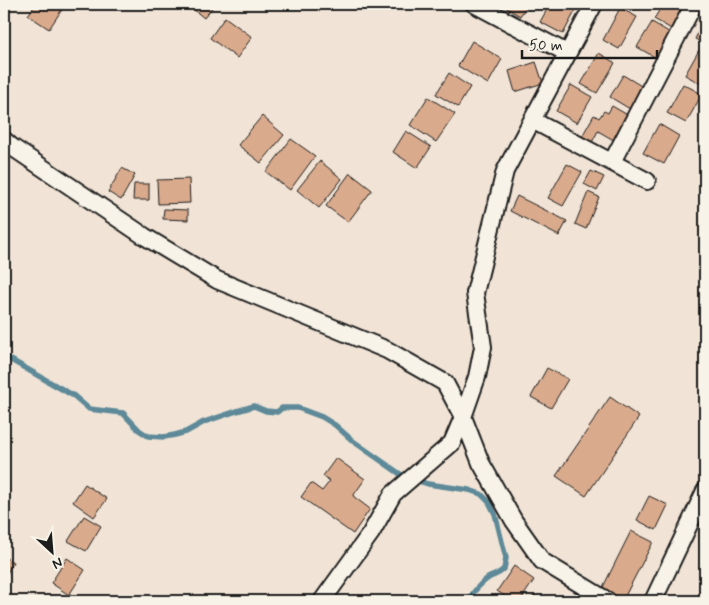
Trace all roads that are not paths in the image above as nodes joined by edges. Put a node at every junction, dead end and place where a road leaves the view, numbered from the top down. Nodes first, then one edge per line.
1 (474, 4) edge
2 (594, 4) edge
3 (694, 4) edge
4 (567, 53) junction
5 (532, 120) junction
6 (4, 140) edge
7 (612, 162) junction
8 (646, 181) dead end
9 (463, 417) junction
10 (705, 492) edge
11 (322, 601) edge
12 (608, 601) edge
13 (653, 601) edge

1 - 4 street
2 - 4 street
3 - 7 street
4 - 5 street
5 - 7 street
5 - 9 street
6 - 9 street
7 - 8 street
9 - 11 street
9 - 12 street
10 - 13 street

